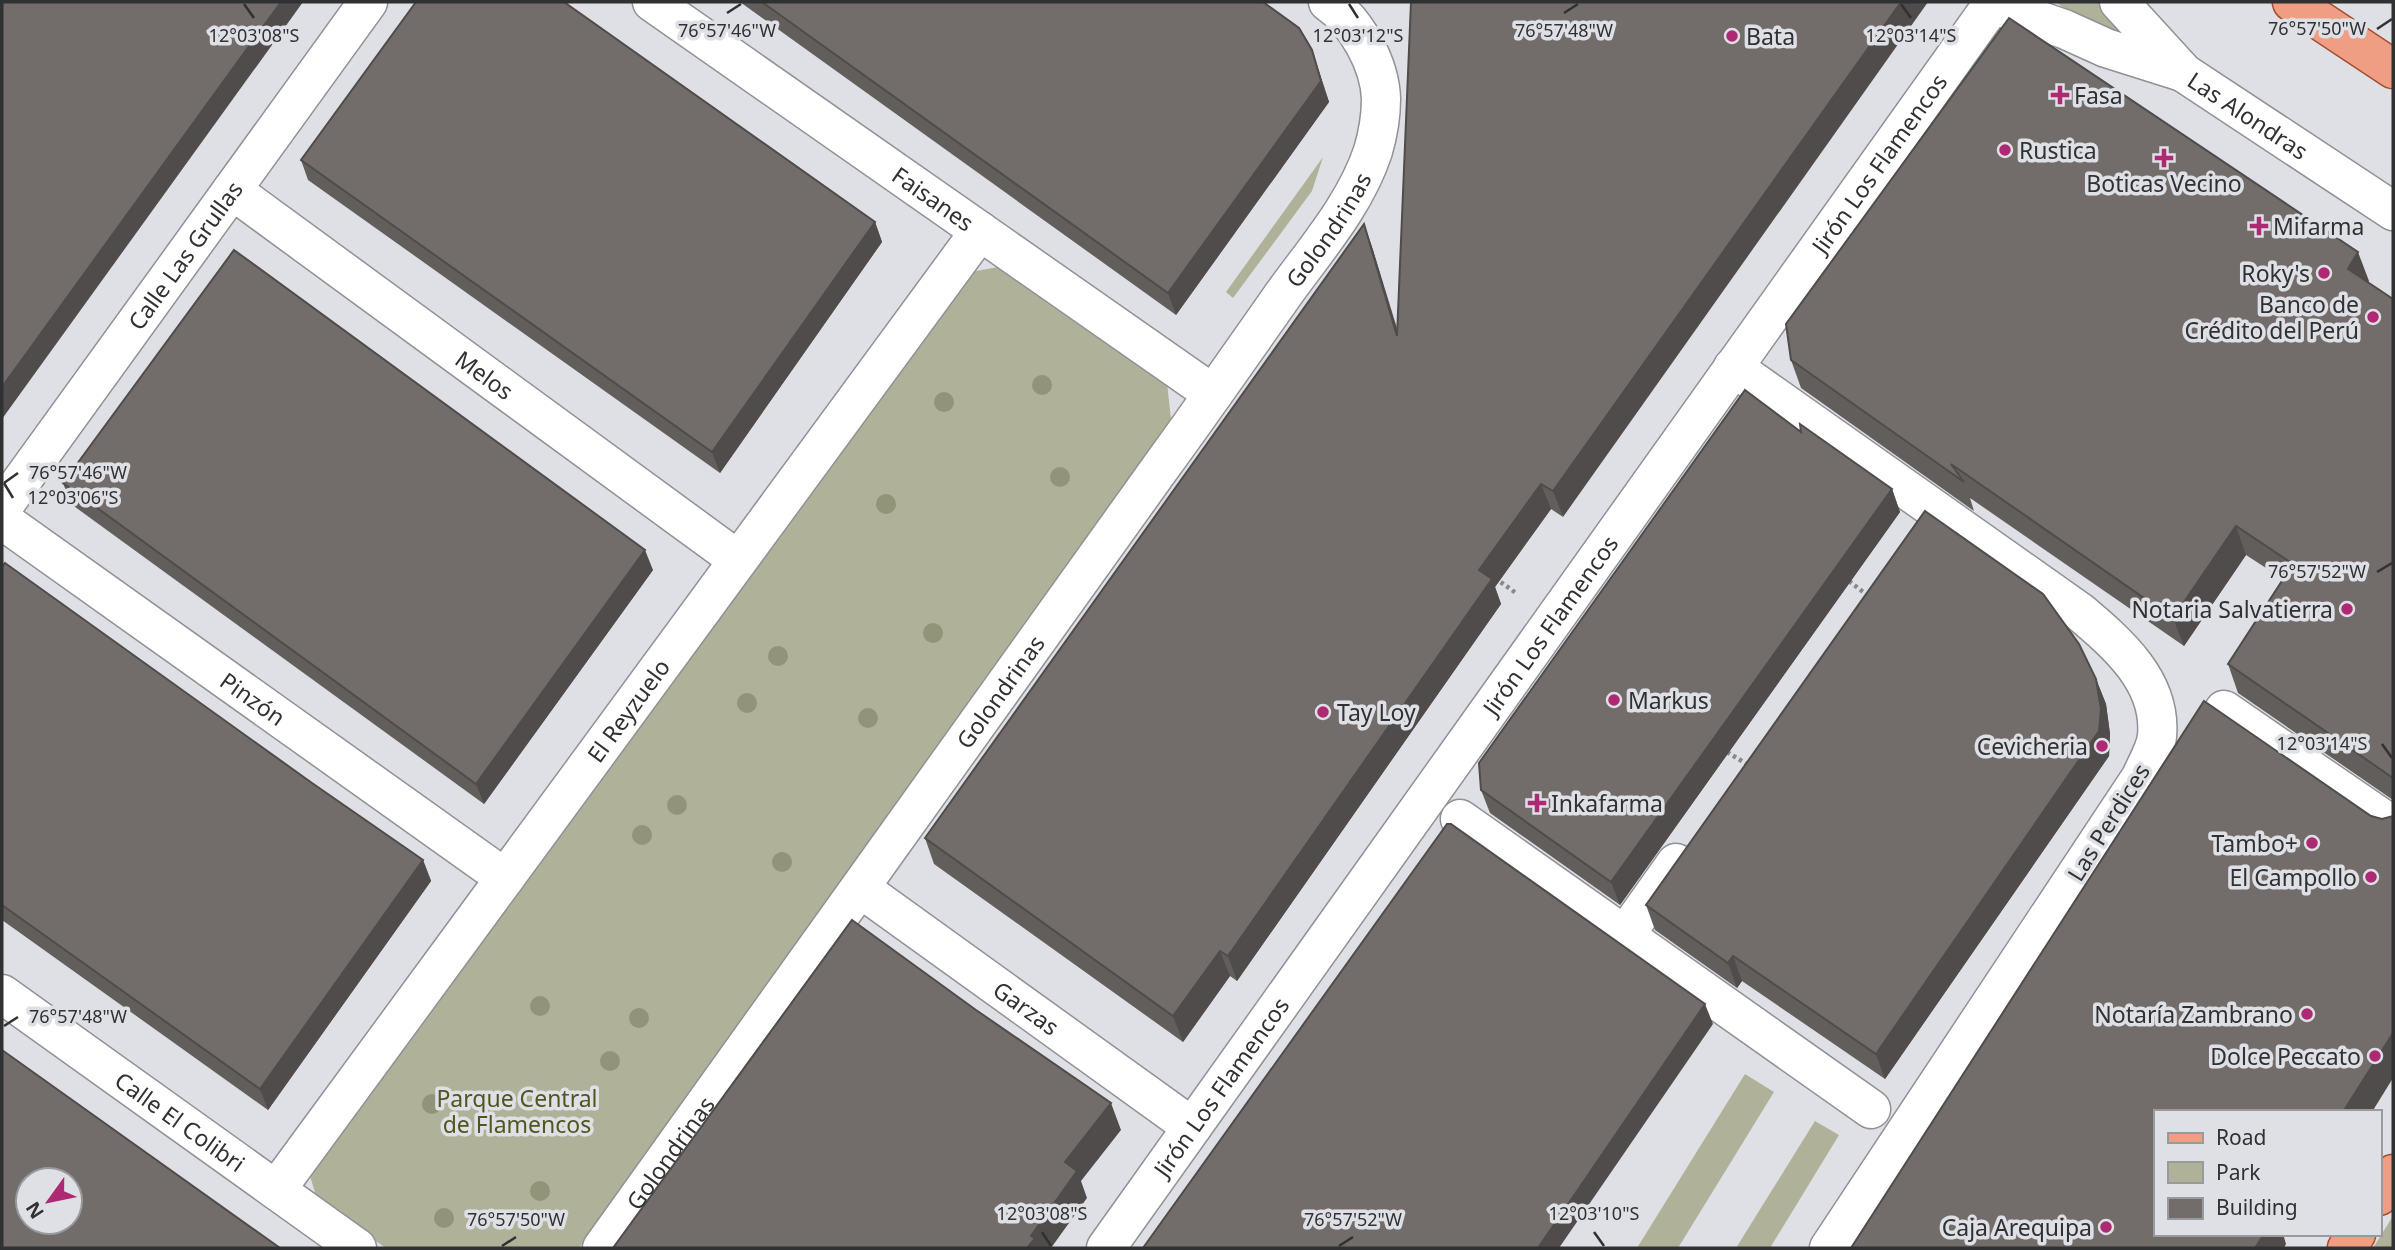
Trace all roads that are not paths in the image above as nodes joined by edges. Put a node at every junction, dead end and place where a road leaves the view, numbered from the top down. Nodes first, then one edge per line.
1 (368, 2) edge
2 (652, 2) edge
3 (1328, 2) edge
4 (2119, 2) edge
5 (2292, 2) edge
6 (1993, 3) edge
7 (2393, 69) edge
8 (2184, 73) junction
9 (232, 190) junction
10 (2393, 211) edge
11 (980, 231) junction
12 (1733, 367) junction
13 (1213, 394) junction
14 (2, 508) edge
15 (2, 520) edge
16 (738, 559) junction
17 (2224, 710) dead end
18 (1460, 819) dead end
19 (2393, 826) edge
20 (1693, 839) edge
21 (505, 878) junction
22 (860, 888) junction
23 (1625, 935) junction
24 (2, 994) edge
25 (1871, 1109) dead end
26 (1192, 1127) junction
27 (2393, 1174) edge
28 (276, 1190) junction
29 (2381, 1193) edge
30 (357, 1248) edge
31 (602, 1248) edge
32 (1106, 1248) edge
33 (1829, 1248) edge

1 - 9 street, Calle Las Grullas
2 - 11 street, Faisanes
3 - 13 street, Golondrinas
4 - 8 street, Las Alondras
5 - 7 main road
6 - 8 street
6 - 12 street, Jirón Los Flamencos
8 - 10 street, Las Alondras
9 - 14 street, Calle Las Grullas
9 - 16 street, Melos
11 - 13 street, Faisanes
11 - 16 street, El Reyzuelo
12 - 26 street, Jirón Los Flamencos
12 - 33 street, Las Perdices
13 - 22 street, Golondrinas
15 - 21 street, Pinzón
16 - 21 street, El Reyzuelo
17 - 19 street
18 - 23 street
20 - 23 street
21 - 28 street, El Reyzuelo
22 - 26 street, Garzas
22 - 31 street, Golondrinas
23 - 25 street
24 - 28 street, Calle El Colibri
26 - 32 street, Jirón Los Flamencos
27 - 29 main road
28 - 30 street, Calle El Colibri

